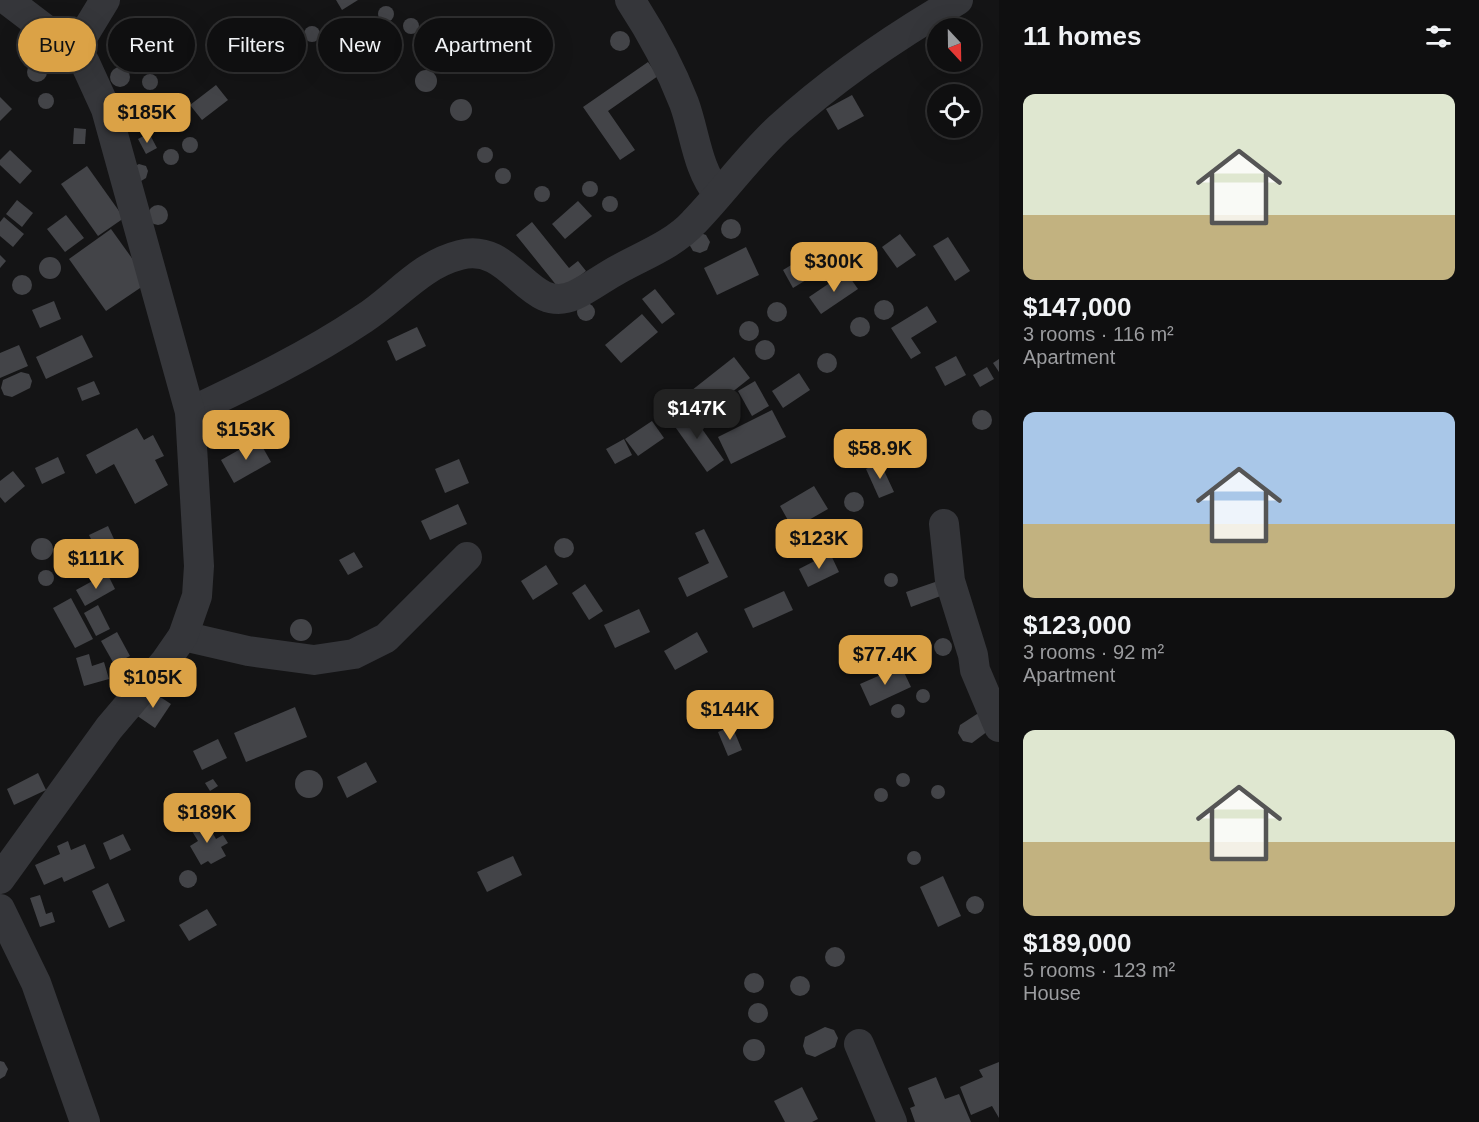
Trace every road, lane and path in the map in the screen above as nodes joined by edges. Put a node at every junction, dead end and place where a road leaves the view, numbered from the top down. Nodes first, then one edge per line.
1 (7, 0) edge
2 (105, 0) edge
3 (630, 0) edge
4 (958, 0) edge
5 (31, 18) edge
6 (94, 18) edge
7 (89, 72) edge
8 (718, 194) junction
9 (190, 412) junction
10 (944, 524) dead end
11 (467, 557) dead end
12 (183, 636) junction
13 (999, 728) edge
14 (0, 879) edge
15 (0, 909) edge
16 (859, 1044) dead end
17 (85, 1122) edge
18 (892, 1122) edge

1 - 5 street
2 - 6 street
3 - 8 street
4 - 8 street
7 - 9 street
8 - 9 street
9 - 12 street
10 - 13 street
11 - 12 street
12 - 14 street
15 - 17 street
16 - 18 street

